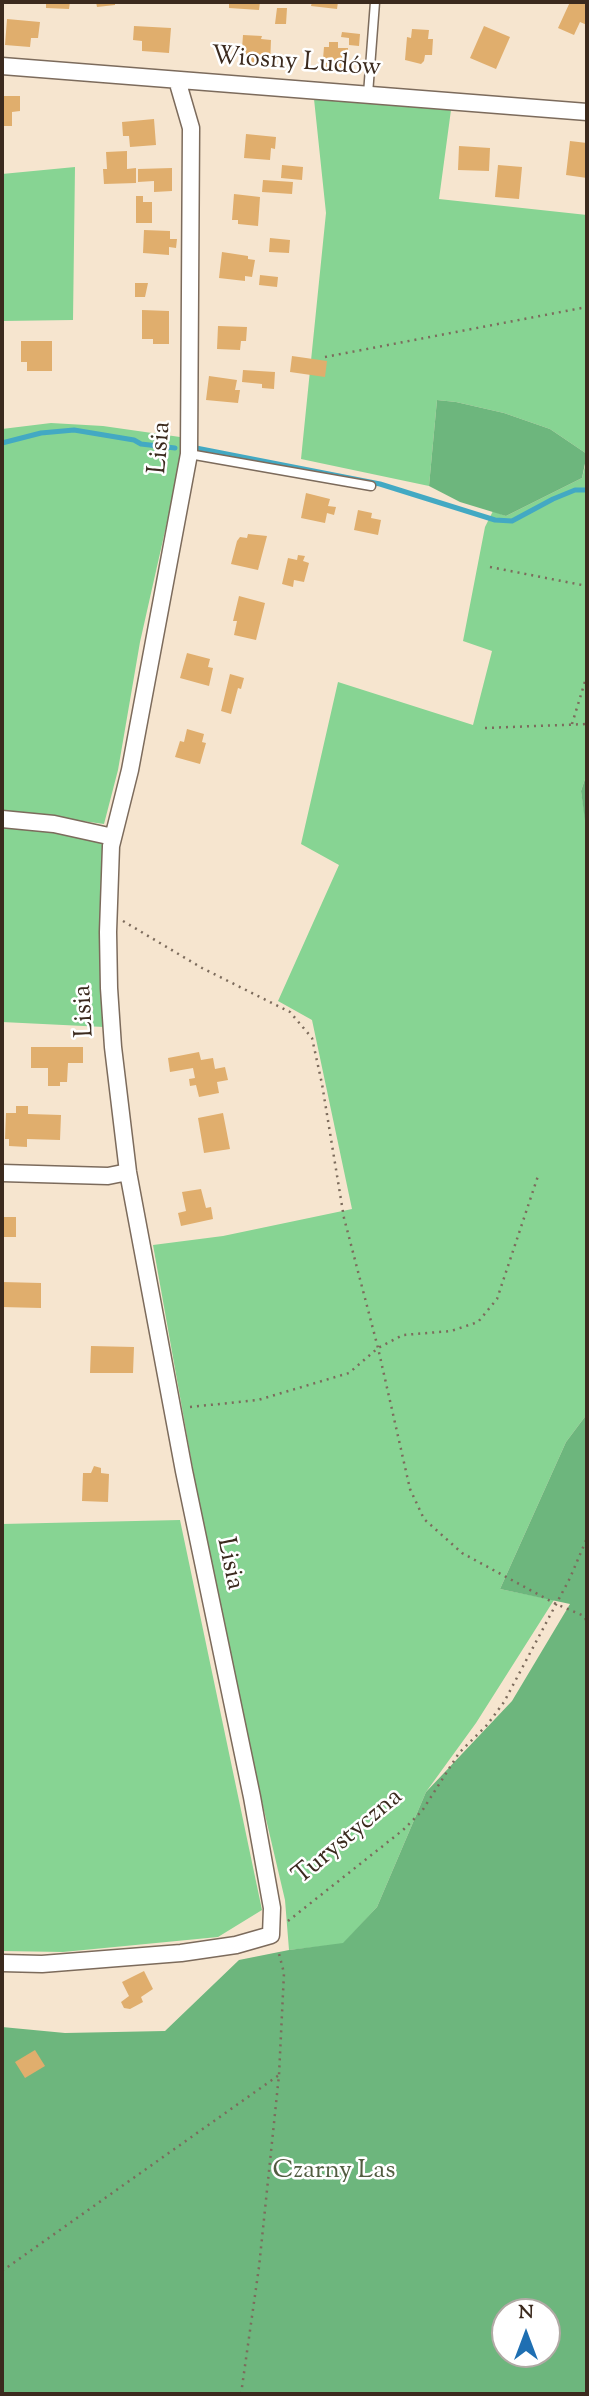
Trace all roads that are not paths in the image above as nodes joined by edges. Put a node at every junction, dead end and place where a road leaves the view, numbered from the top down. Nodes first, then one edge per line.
1 (375, 2) edge
2 (2, 66) edge
3 (177, 80) junction
4 (368, 94) junction
5 (587, 111) edge
6 (189, 454) junction
7 (371, 486) dead end
8 (2, 819) edge
9 (113, 837) junction
10 (128, 1172) junction
11 (2, 1173) edge
12 (2, 1963) edge

1 - 4 lane
2 - 3 street, Wiosny Ludów
3 - 4 street, Wiosny Ludów
3 - 6 street, Lisia
4 - 5 street, Wiosny Ludów
6 - 7 lane
6 - 9 street, Lisia
8 - 9 street
9 - 10 street, Lisia
10 - 11 street
10 - 12 street, Lisia

